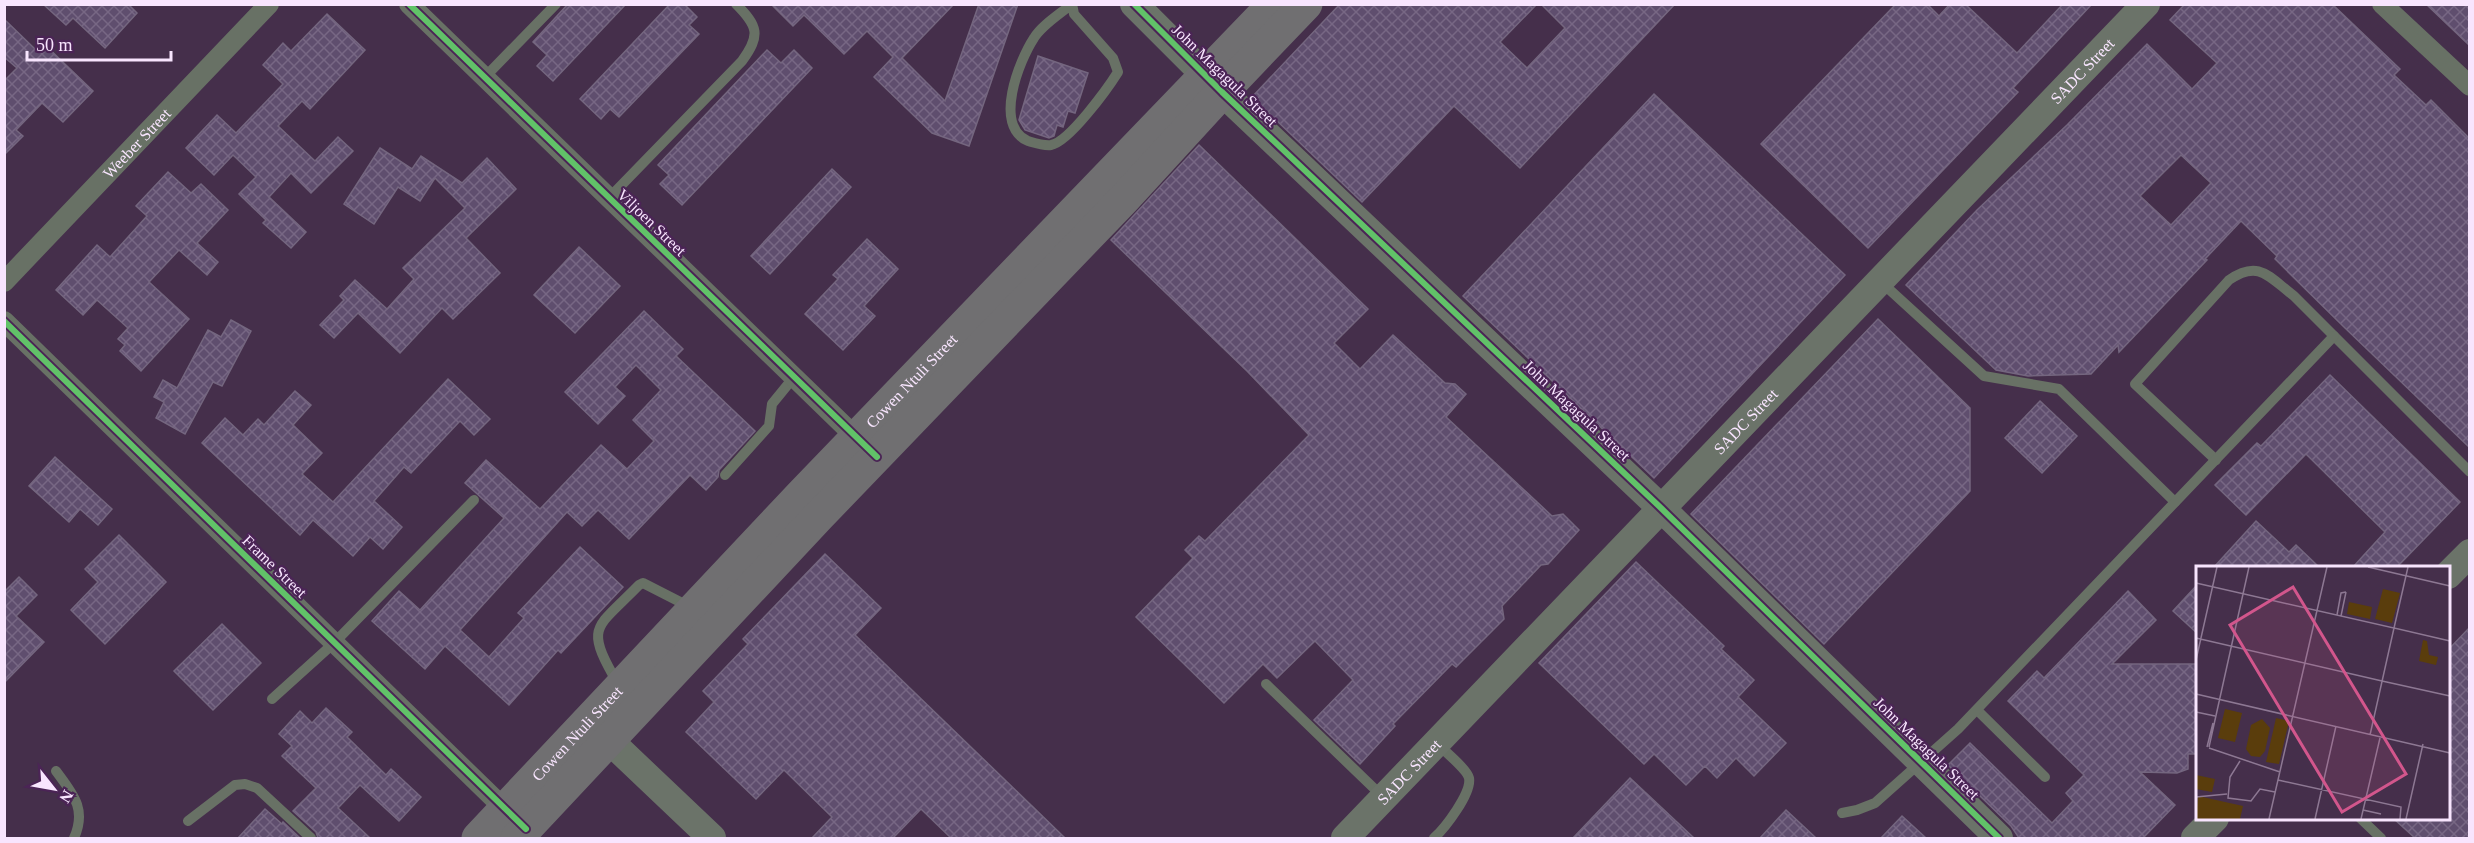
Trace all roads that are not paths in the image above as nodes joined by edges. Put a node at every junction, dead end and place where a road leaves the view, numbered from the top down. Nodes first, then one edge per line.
1 (269, 4) edge
2 (409, 4) edge
3 (556, 4) edge
4 (736, 4) edge
5 (1072, 4) edge
6 (1134, 4) edge
7 (1274, 4) edge
8 (1306, 4) edge
9 (2146, 4) edge
10 (2382, 4) edge
11 (485, 77) junction
12 (1213, 84) junction
13 (2469, 86) edge
14 (608, 199) junction
15 (1880, 281) junction
16 (4, 282) edge
17 (4, 321) edge
18 (2334, 336) junction
19 (794, 377) junction
20 (867, 447) junction
21 (2216, 460) junction
22 (2469, 472) edge
23 (725, 475) dead end
24 (474, 500) dead end
25 (2175, 502) junction
26 (1662, 509) junction
27 (2469, 553) edge
28 (2450, 573) edge
29 (694, 609) junction
30 (334, 643) junction
31 (1266, 684) dead end
32 (620, 687) junction
33 (272, 699) dead end
34 (1977, 710) junction
35 (598, 731) junction
36 (1437, 743) junction
37 (1923, 763) junction
38 (56, 771) dead end
39 (2045, 777) dead end
40 (1384, 798) junction
41 (1842, 813) dead end
42 (2214, 819) edge
43 (2361, 819) edge
44 (188, 821) dead end
45 (516, 826) edge
46 (74, 838) edge
47 (311, 838) edge
48 (478, 838) edge
49 (712, 838) edge
50 (1345, 838) edge
51 (1434, 838) edge
52 (1999, 838) edge
53 (2195, 838) edge
54 (2381, 838) edge

1 - 16 street, Weeber Street
2 - 11 street, Viljoen Street
3 - 11 lane
4 - 14 lane
5 - 5 lane
6 - 12 main road, John Magagula Street
7 - 12 highway, Cowen Ntuli Street
8 - 12 highway, Cowen Ntuli Street
9 - 15 main road, SADC Street
10 - 13 street
11 - 14 street, Viljoen Street
12 - 20 highway, Cowen Ntuli Street
12 - 26 main road, John Magagula Street
14 - 19 street, Viljoen Street
15 - 25 lane
15 - 26 main road, SADC Street
17 - 30 street, Frame Street
18 - 21 lane
18 - 21 lane
18 - 22 lane
19 - 20 street, Viljoen Street
19 - 23 lane
20 - 29 highway, Cowen Ntuli Street
20 - 35 highway, Cowen Ntuli Street
21 - 25 lane
24 - 30 lane
25 - 34 lane
26 - 36 main road, SADC Street
26 - 37 main road, John Magagula Street
27 - 28 main road
29 - 32 highway, Cowen Ntuli Street
29 - 32 lane
30 - 33 lane
30 - 45 street, Frame Street
31 - 40 lane
32 - 35 highway, Cowen Ntuli Street
34 - 37 lane
34 - 39 lane
35 - 45 highway, Cowen Ntuli Street
35 - 49 main road
36 - 40 main road, SADC Street
36 - 51 lane
37 - 41 lane
37 - 52 main road, John Magagula Street
38 - 46 lane
40 - 50 main road, SADC Street
42 - 53 main road
43 - 54 lane
44 - 47 lane
45 - 48 highway, Cowen Ntuli Street

